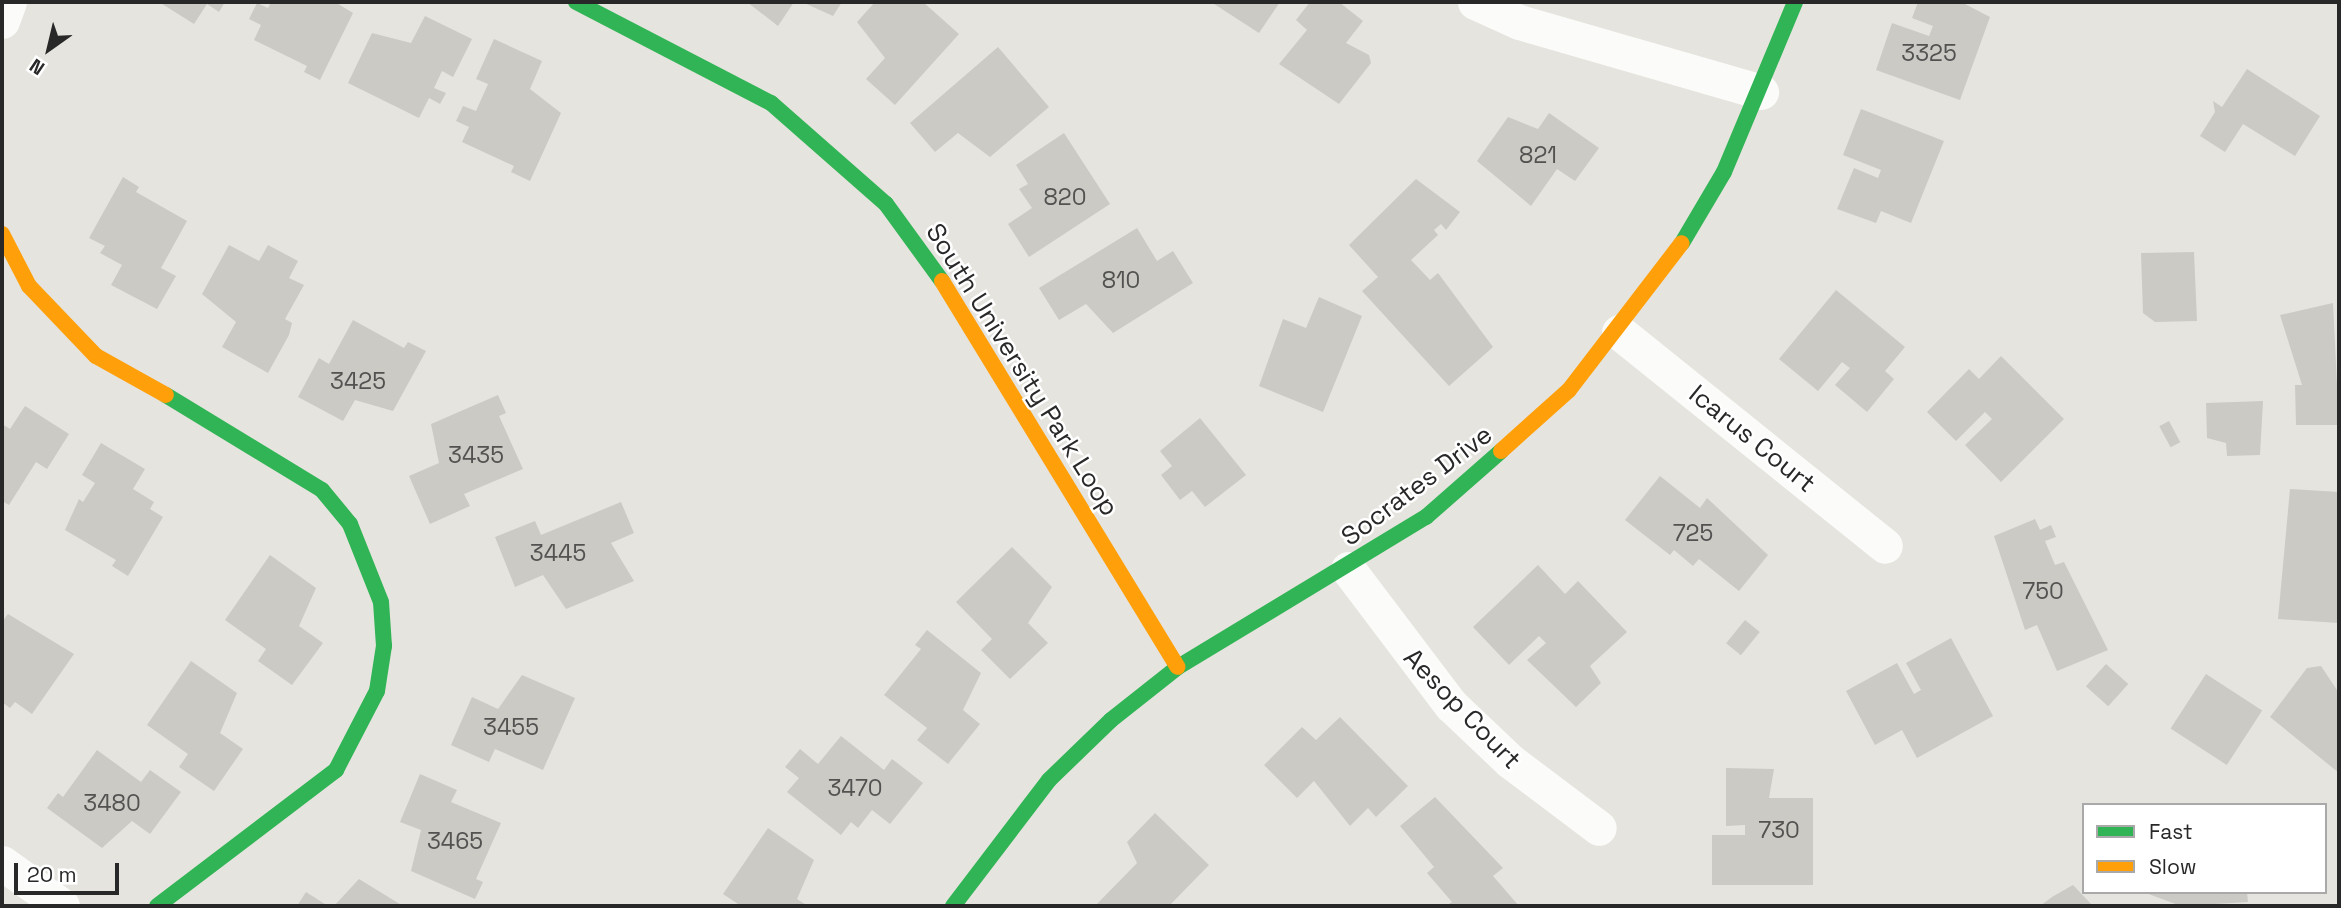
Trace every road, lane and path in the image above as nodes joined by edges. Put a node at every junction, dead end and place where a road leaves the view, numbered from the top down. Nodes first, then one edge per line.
1 (9, 2) edge
2 (576, 2) edge
3 (1475, 2) edge
4 (1795, 2) edge
5 (2, 21) edge
6 (1761, 92) junction
7 (2, 234) edge
8 (1619, 332) junction
9 (1885, 546) dead end
10 (1348, 569) junction
11 (1178, 667) junction
12 (1599, 828) dead end
13 (2, 863) edge
14 (62, 906) edge
15 (157, 906) edge
16 (953, 906) edge

1 - 5 street
2 - 11 street, South University Park Loop
3 - 6 street
4 - 6 street, Socrates Drive
6 - 8 street, Socrates Drive
7 - 15 street
8 - 9 street, Icarus Court
8 - 10 street, Socrates Drive
10 - 11 street, Socrates Drive
10 - 12 street, Aesop Court
11 - 16 street, Socrates Drive
13 - 14 street

